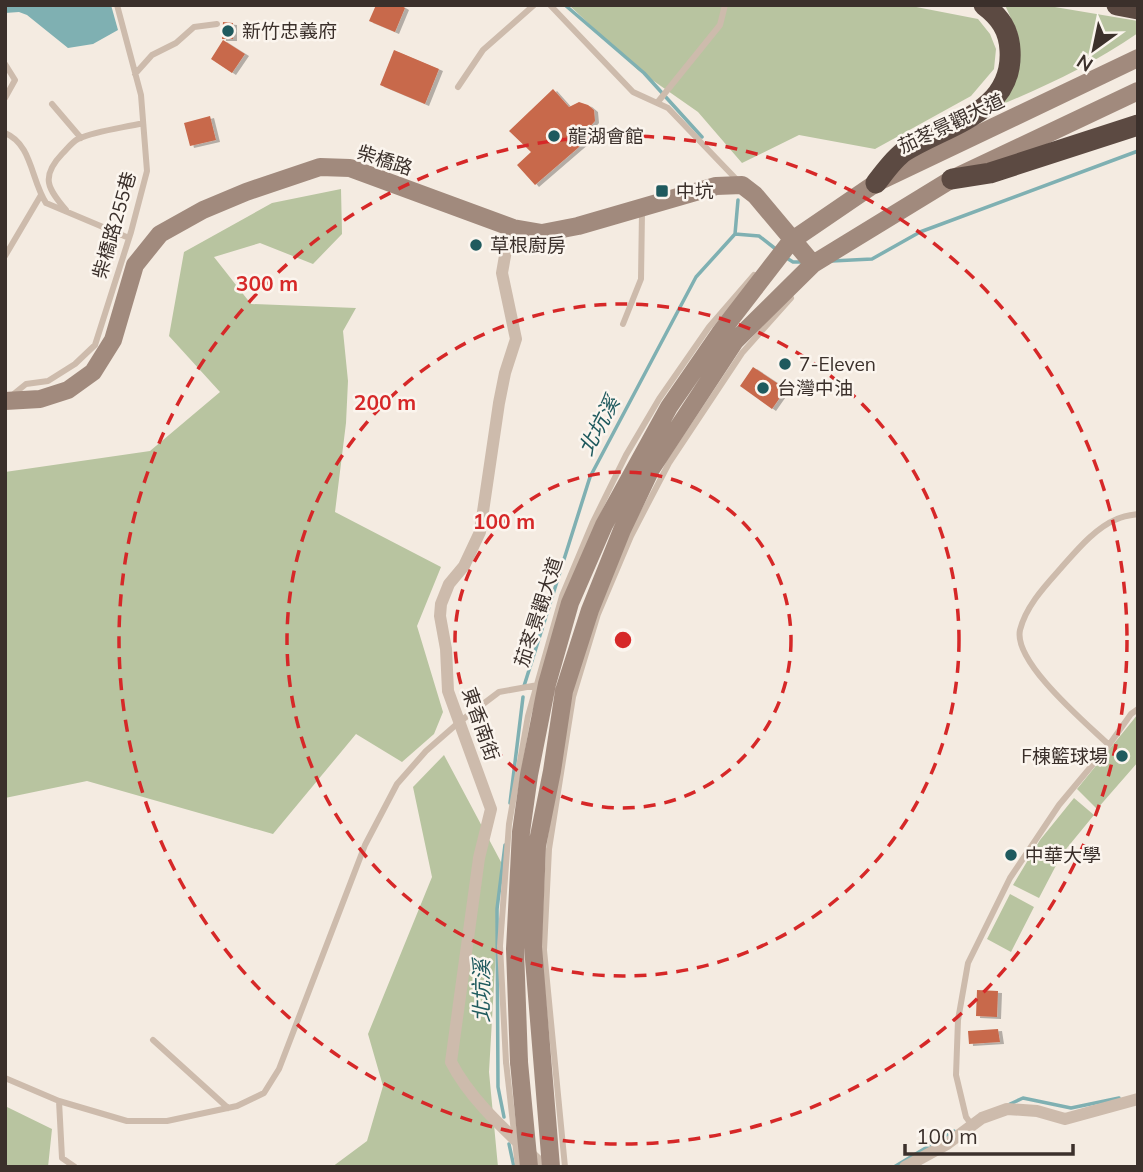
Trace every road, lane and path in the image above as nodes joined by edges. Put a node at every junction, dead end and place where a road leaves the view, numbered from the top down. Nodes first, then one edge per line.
1 (117, 5) edge
2 (534, 5) edge
3 (550, 5) edge
4 (724, 5) edge
5 (984, 5) edge
6 (1117, 5) edge
7 (1138, 9) edge
8 (217, 24) dead end
9 (1138, 58) edge
10 (5, 65) edge
11 (135, 74) junction
12 (458, 87) dead end
13 (1138, 91) edge
14 (5, 98) edge
15 (657, 103) junction
16 (52, 104) dead end
17 (143, 123) junction
18 (1138, 125) edge
19 (5, 133) edge
20 (81, 138) junction
21 (952, 179) junction
22 (876, 183) junction
23 (742, 186) junction
24 (41, 195) junction
25 (642, 206) junction
26 (69, 213) junction
27 (510, 227) junction
28 (129, 238) junction
29 (791, 241) junction
30 (5, 256) edge
31 (813, 264) junction
32 (623, 324) dead end
33 (741, 352) junction
34 (5, 401) edge
35 (683, 419) junction
36 (611, 511) junction
37 (1138, 514) edge
38 (576, 562) junction
39 (555, 689) junction
40 (1138, 709) edge
41 (458, 723) junction
42 (1109, 745) junction
43 (549, 849) junction
44 (536, 888) junction
45 (153, 1040) dead end
46 (548, 1059) junction
47 (513, 1062) junction
48 (5, 1078) edge
49 (1138, 1099) edge
50 (59, 1101) junction
51 (228, 1108) junction
52 (971, 1124) junction
53 (75, 1167) edge
54 (518, 1167) edge
55 (529, 1167) edge
56 (544, 1167) edge
57 (551, 1167) edge
58 (565, 1167) edge
59 (905, 1167) edge

1 - 11 lane, 柴橋路255巷
2 - 12 lane
3 - 15 lane
4 - 15 lane
5 - 22 highway
6 - 7 highway
8 - 11 lane
9 - 22 street, 茄苳景觀大道
10 - 14 lane
11 - 17 lane, 柴橋路255巷
13 - 21 street, 茄苳景觀大道
15 - 23 lane
16 - 20 lane
17 - 20 lane
17 - 28 lane, 柴橋路255巷
18 - 21 highway
19 - 24 lane
20 - 26 lane
21 - 31 street, 茄苳景觀大道
22 - 29 street, 茄苳景觀大道
23 - 25 street, 柴橋路
23 - 29 street
24 - 26 lane
24 - 30 lane
25 - 27 street, 柴橋路
25 - 32 lane
26 - 28 lane
27 - 34 street, 柴橋路
27 - 41 street, 東香南街
28 - 34 lane, 柴橋路255巷
29 - 31 street
29 - 36 street, 茄苳景觀大道
29 - 38 lane, 茄苳景觀大道
31 - 33 lane, 茄苳景觀大道
31 - 35 street, 茄苳景觀大道
33 - 35 lane
33 - 39 lane, 茄苳景觀大道
35 - 39 street, 茄苳景觀大道
36 - 38 lane
36 - 39 street, 茄苳景觀大道
37 - 42 lane
38 - 39 lane, 茄苳景觀大道
39 - 41 lane
39 - 43 lane, 茄苳景觀大道
39 - 44 street, 茄苳景觀大道
39 - 47 street, 茄苳景觀大道
40 - 42 lane
41 - 51 lane
41 - 56 street, 東香南街
42 - 52 lane
43 - 44 lane
43 - 46 lane, 茄苳景觀大道
44 - 46 street, 茄苳景觀大道
45 - 51 lane
46 - 57 street
46 - 58 lane
47 - 54 lane, bridge
47 - 55 street, 茄苳景觀大道, bridge
48 - 50 lane
49 - 52 street
50 - 51 lane
50 - 53 lane
52 - 59 street

